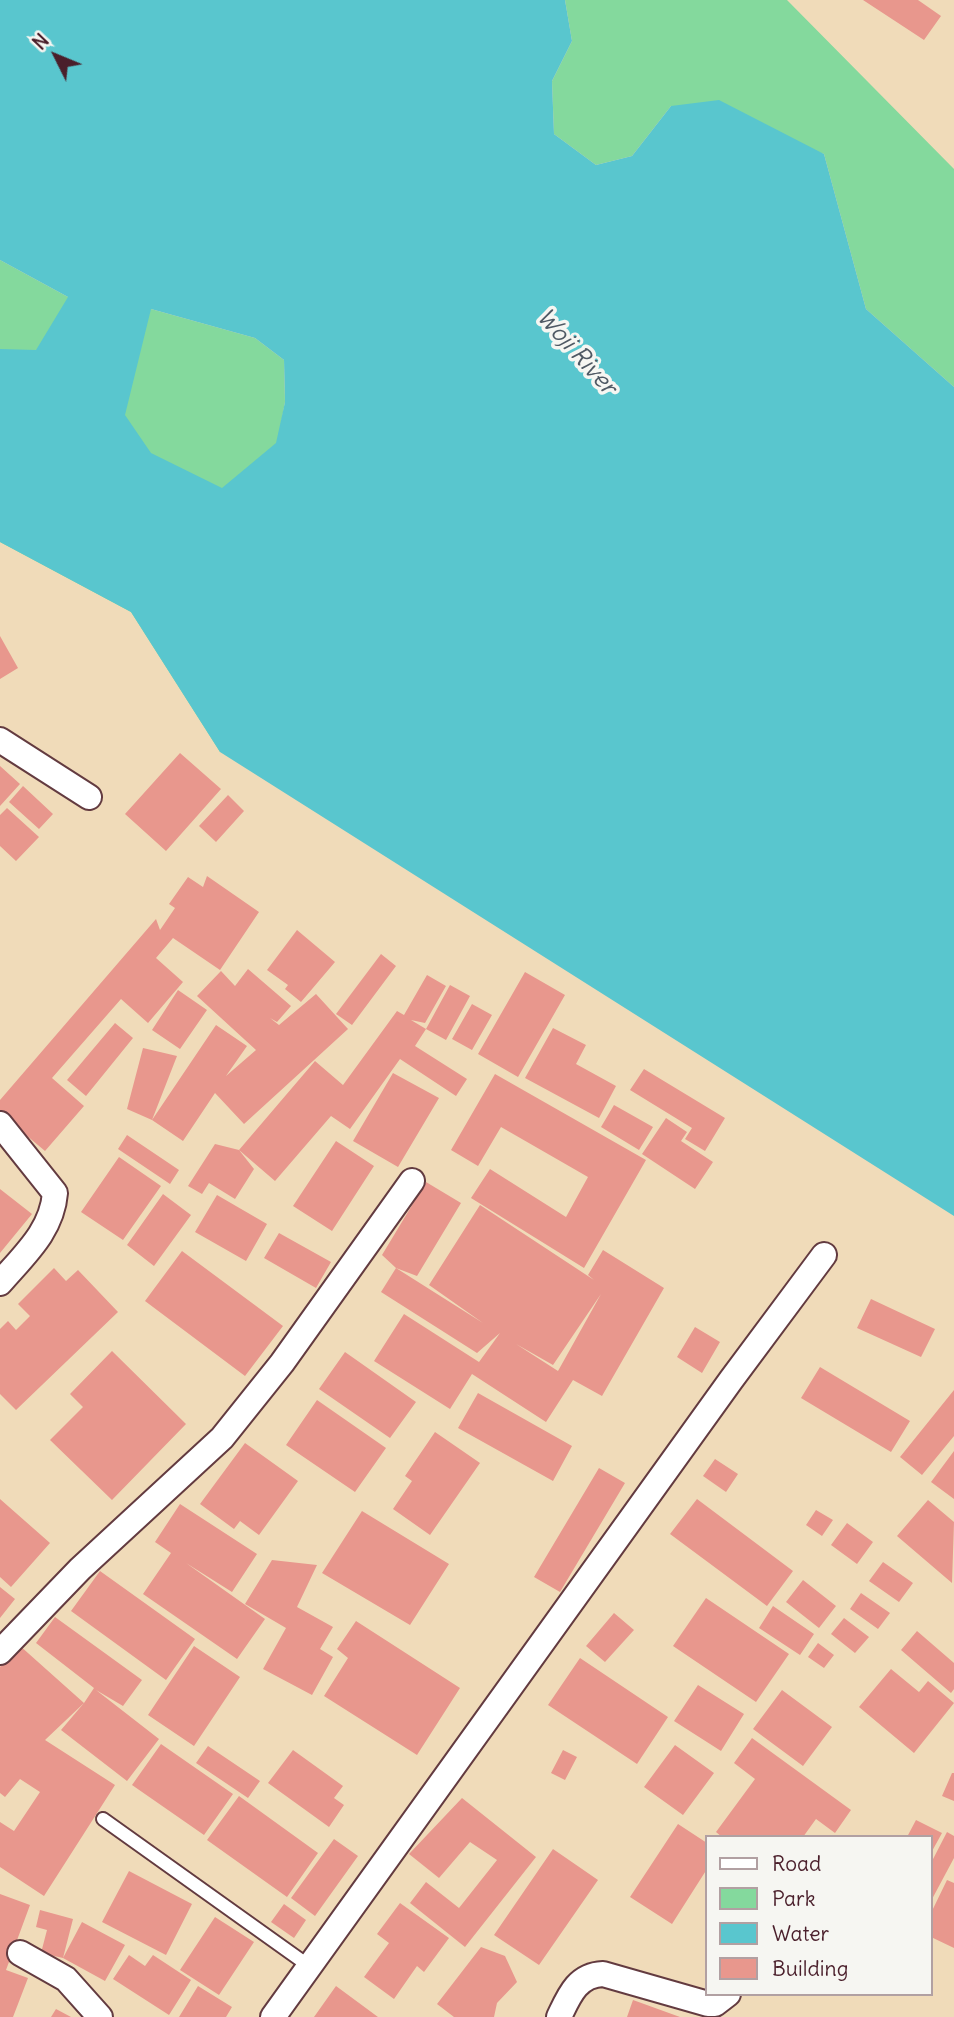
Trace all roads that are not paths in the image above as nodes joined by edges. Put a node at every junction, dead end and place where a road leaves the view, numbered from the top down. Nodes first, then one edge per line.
1 (0, 740) edge
2 (89, 797) dead end
3 (0, 1124) edge
4 (412, 1181) dead end
5 (824, 1255) dead end
6 (0, 1283) edge
7 (0, 1651) edge
8 (103, 1819) dead end
9 (20, 1953) dead end
10 (309, 1966) junction
11 (725, 1996) edge
12 (100, 2017) edge
13 (273, 2017) edge
14 (559, 2017) edge

1 - 2 street
3 - 6 street
4 - 7 street
5 - 10 street
8 - 10 lane
9 - 12 street
10 - 13 street
11 - 14 street

